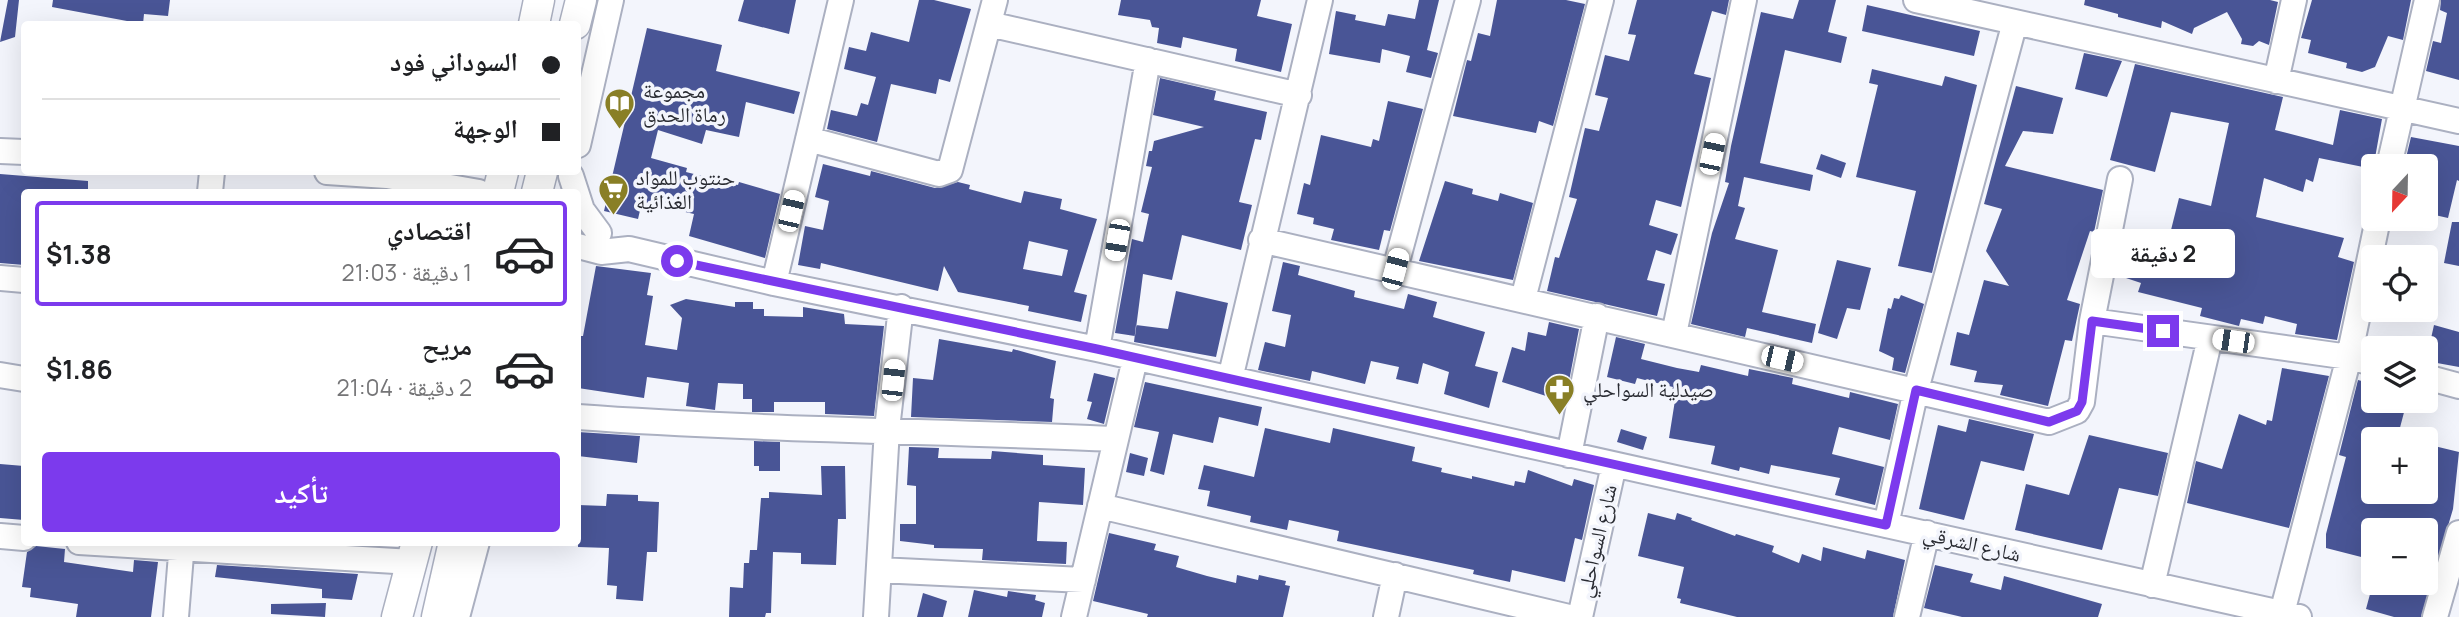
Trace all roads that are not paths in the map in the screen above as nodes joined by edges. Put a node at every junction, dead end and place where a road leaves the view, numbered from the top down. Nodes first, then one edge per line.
1 (539, 0) edge
2 (581, 0) edge
3 (611, 0) edge
4 (841, 0) edge
5 (995, 0) edge
6 (1320, 0) edge
7 (1468, 0) edge
8 (1601, 0) edge
9 (1744, 0) edge
10 (1916, 0) edge
11 (2294, 0) edge
12 (2427, 0) edge
13 (535, 21) edge
14 (576, 21) edge
15 (2015, 22) junction
16 (989, 24) junction
17 (1148, 60) junction
18 (2276, 81) junction
19 (1299, 95) junction
20 (2402, 109) junction
21 (2459, 121) edge
22 (581, 132) edge
23 (808, 139) junction
24 (0, 151) edge
25 (21, 152) edge
26 (2392, 154) edge
27 (372, 175) edge
28 (395, 175) edge
29 (387, 176) junction
30 (563, 178) edge
31 (2120, 180) dead end
32 (436, 189) edge
33 (462, 189) edge
34 (543, 189) edge
35 (581, 208) edge
36 (581, 228) edge
37 (2375, 231) edge
38 (1261, 240) junction
39 (589, 247) edge
40 (1395, 269) junction
41 (0, 278) edge
42 (21, 280) edge
43 (774, 283) junction
44 (1523, 299) junction
45 (901, 307) junction
46 (1597, 316) junction
47 (2092, 321) junction
48 (1674, 334) junction
49 (2210, 338) junction
50 (1097, 349) junction
51 (2349, 357) junction
52 (1135, 359) junction
53 (2361, 360) edge
54 (0, 375) edge
55 (21, 378) edge
56 (1230, 379) junction
57 (2438, 380) edge
58 (2459, 386) edge
59 (1916, 390) junction
60 (581, 417) edge
61 (887, 429) junction
62 (1116, 439) junction
63 (1569, 455) junction
64 (1614, 465) junction
65 (1100, 506) junction
66 (1886, 525) junction
67 (1927, 533) junction
68 (2459, 533) edge
69 (0, 536) edge
70 (21, 538) edge
71 (161, 546) edge
72 (453, 546) edge
73 (476, 546) edge
74 (182, 547) edge
75 (415, 552) edge
76 (879, 570) junction
77 (1395, 575) junction
78 (1083, 580) junction
79 (2152, 585) junction
80 (2276, 614) edge
81 (176, 617) edge
82 (397, 617) edge
83 (437, 617) edge
84 (457, 617) edge
85 (876, 617) edge
86 (1074, 617) edge
87 (1386, 617) edge
88 (1569, 617) edge
89 (1580, 617) edge
90 (1907, 617) edge
91 (2435, 617) edge

1 - 13 main road
2 - 14 main road
3 - 22 street
4 - 23 street
5 - 16 street
6 - 19 street
7 - 40 street
8 - 44 street
9 - 48 street
10 - 15 street
11 - 18 street
12 - 20 street
15 - 18 street
15 - 59 street
16 - 17 street
16 - 23 street
17 - 19 street
17 - 50 street
18 - 20 street
19 - 38 street
20 - 21 street
20 - 26 street
23 - 43 street
24 - 25 street
27 - 29 street
28 - 29 street
29 - 32 street
29 - 33 street
30 - 34 main road
31 - 47 street
35 - 39 street
36 - 39 street, شارع الشرقي
37 - 51 street
38 - 40 street
38 - 56 street
39 - 43 street, شارع الشرقي
40 - 44 street
41 - 42 street
43 - 45 street, شارع الشرقي
44 - 46 street
45 - 50 street, شارع الشرقي
45 - 61 street
46 - 48 street
46 - 63 street
47 - 49 street
47 - 59 street
48 - 59 street
49 - 51 street
49 - 79 street
50 - 52 street, شارع الشرقي
51 - 53 street
51 - 80 street
52 - 56 street, شارع الشرقي
52 - 62 street
54 - 55 street
56 - 63 street, شارع الشرقي
57 - 58 street
59 - 66 street
60 - 61 street
61 - 62 street
61 - 76 street
62 - 65 street
63 - 64 street, شارع الشرقي
64 - 66 street, شارع الشرقي
64 - 89 street, شارع السواحلي
65 - 77 street
65 - 78 street
66 - 67 street, شارع الشرقي
67 - 79 street, شارع الشرقي
67 - 90 street
68 - 91 street
69 - 70 street
71 - 74 street
72 - 83 main road
73 - 84 street
74 - 75 street
74 - 81 street
75 - 82 main road
76 - 78 street
76 - 85 street
77 - 87 street
77 - 88 street
78 - 86 street
79 - 80 street, شارع الشرقي

